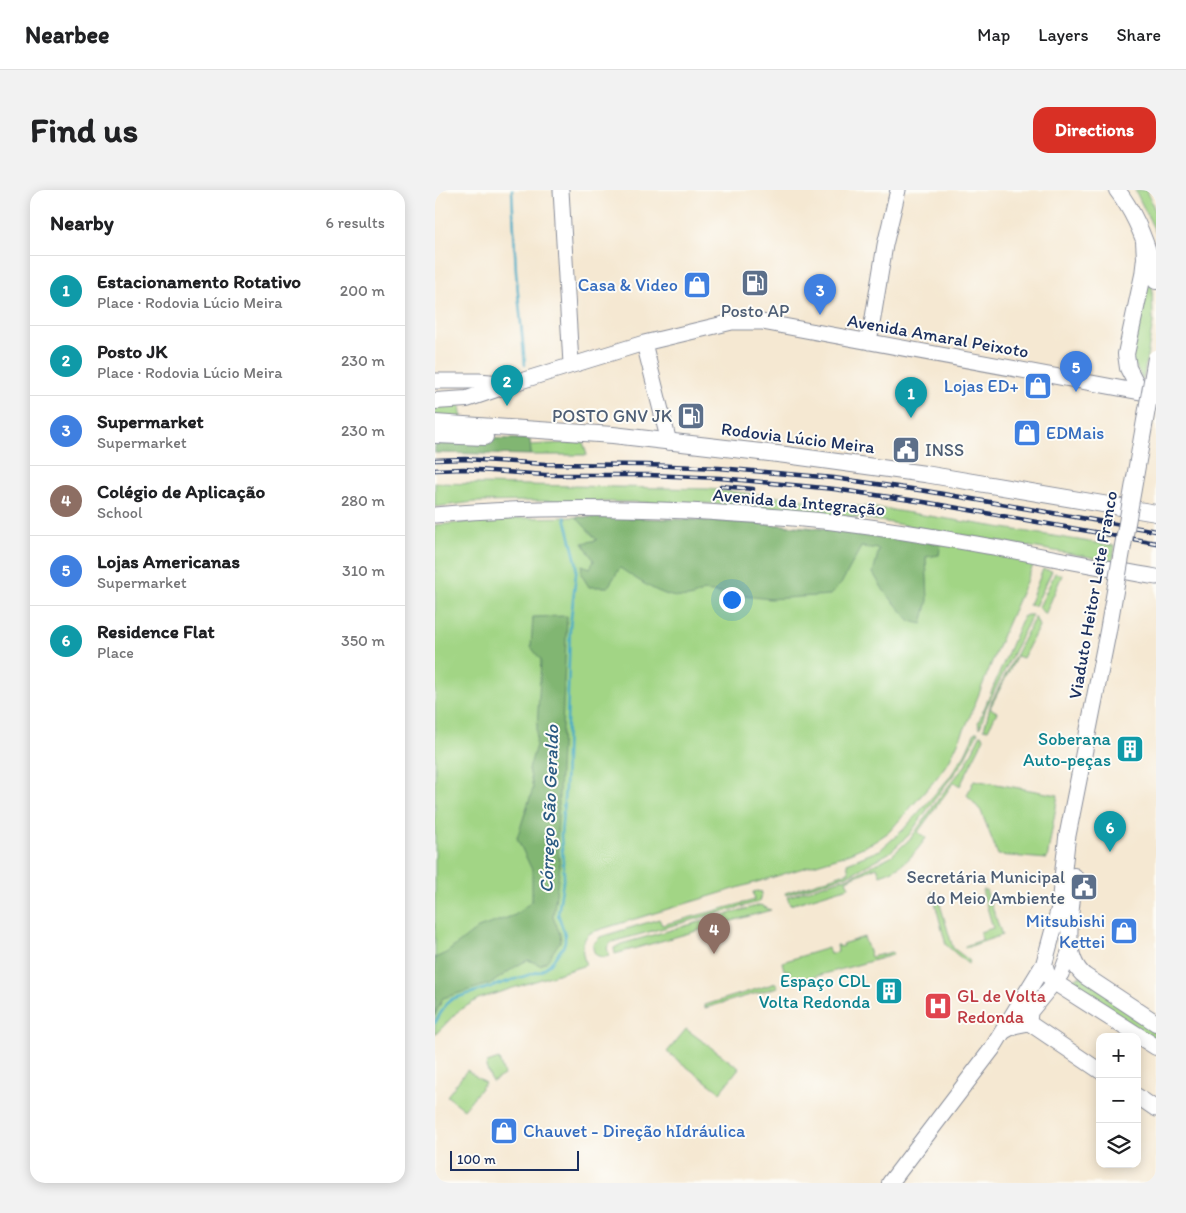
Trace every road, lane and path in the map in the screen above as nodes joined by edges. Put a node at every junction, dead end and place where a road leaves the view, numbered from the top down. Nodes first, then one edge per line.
1 (561, 190) edge
2 (898, 190) edge
3 (1117, 190) edge
4 (1124, 190) edge
5 (1144, 241) junction
6 (1156, 256) edge
7 (1156, 281) edge
8 (869, 342) junction
9 (644, 343) junction
10 (1156, 358) edge
11 (571, 364) junction
12 (435, 381) edge
13 (511, 384) junction
14 (1140, 391) junction
15 (1156, 396) edge
16 (442, 400) edge
17 (435, 423) edge
18 (435, 435) edge
19 (613, 435) junction
20 (669, 442) junction
21 (1156, 514) edge
22 (435, 515) edge
23 (1156, 577) edge
24 (1071, 839) junction
25 (1070, 950) junction
26 (1044, 964) junction
27 (1054, 982) junction
28 (1030, 1018) junction
29 (1156, 1023) edge
30 (1000, 1038) junction
31 (1156, 1046) edge
32 (1096, 1067) edge
33 (1141, 1099) edge
34 (1156, 1109) edge
35 (890, 1183) edge

1 - 11 street
2 - 8 street
3 - 5 main road
4 - 6 main road
5 - 7 main road
5 - 14 main road
8 - 9 street, Avenida Amaral Peixoto
8 - 14 street, Avenida Amaral Peixoto
9 - 11 street, Avenida Amaral Peixoto
9 - 20 street
10 - 24 main road, Viaduto Heitor Leite Franco, bridge
11 - 13 street, Avenida Amaral Peixoto
12 - 13 street
13 - 16 main road
14 - 15 street, Avenida Amaral Peixoto
15 - 24 main road
17 - 19 main road, Rodovia Lúcio Meira
18 - 19 main road, Rodovia Lúcio Meira
19 - 20 main road, Rodovia Lúcio Meira
20 - 21 main road, Rodovia Lúcio Meira
22 - 23 street, Avenida da Integração
24 - 25 main road
24 - 26 main road
25 - 27 street
25 - 29 main road
26 - 27 main road
26 - 30 main road
27 - 28 street
27 - 31 main road
28 - 30 street
28 - 32 street
30 - 35 main road
33 - 34 street

